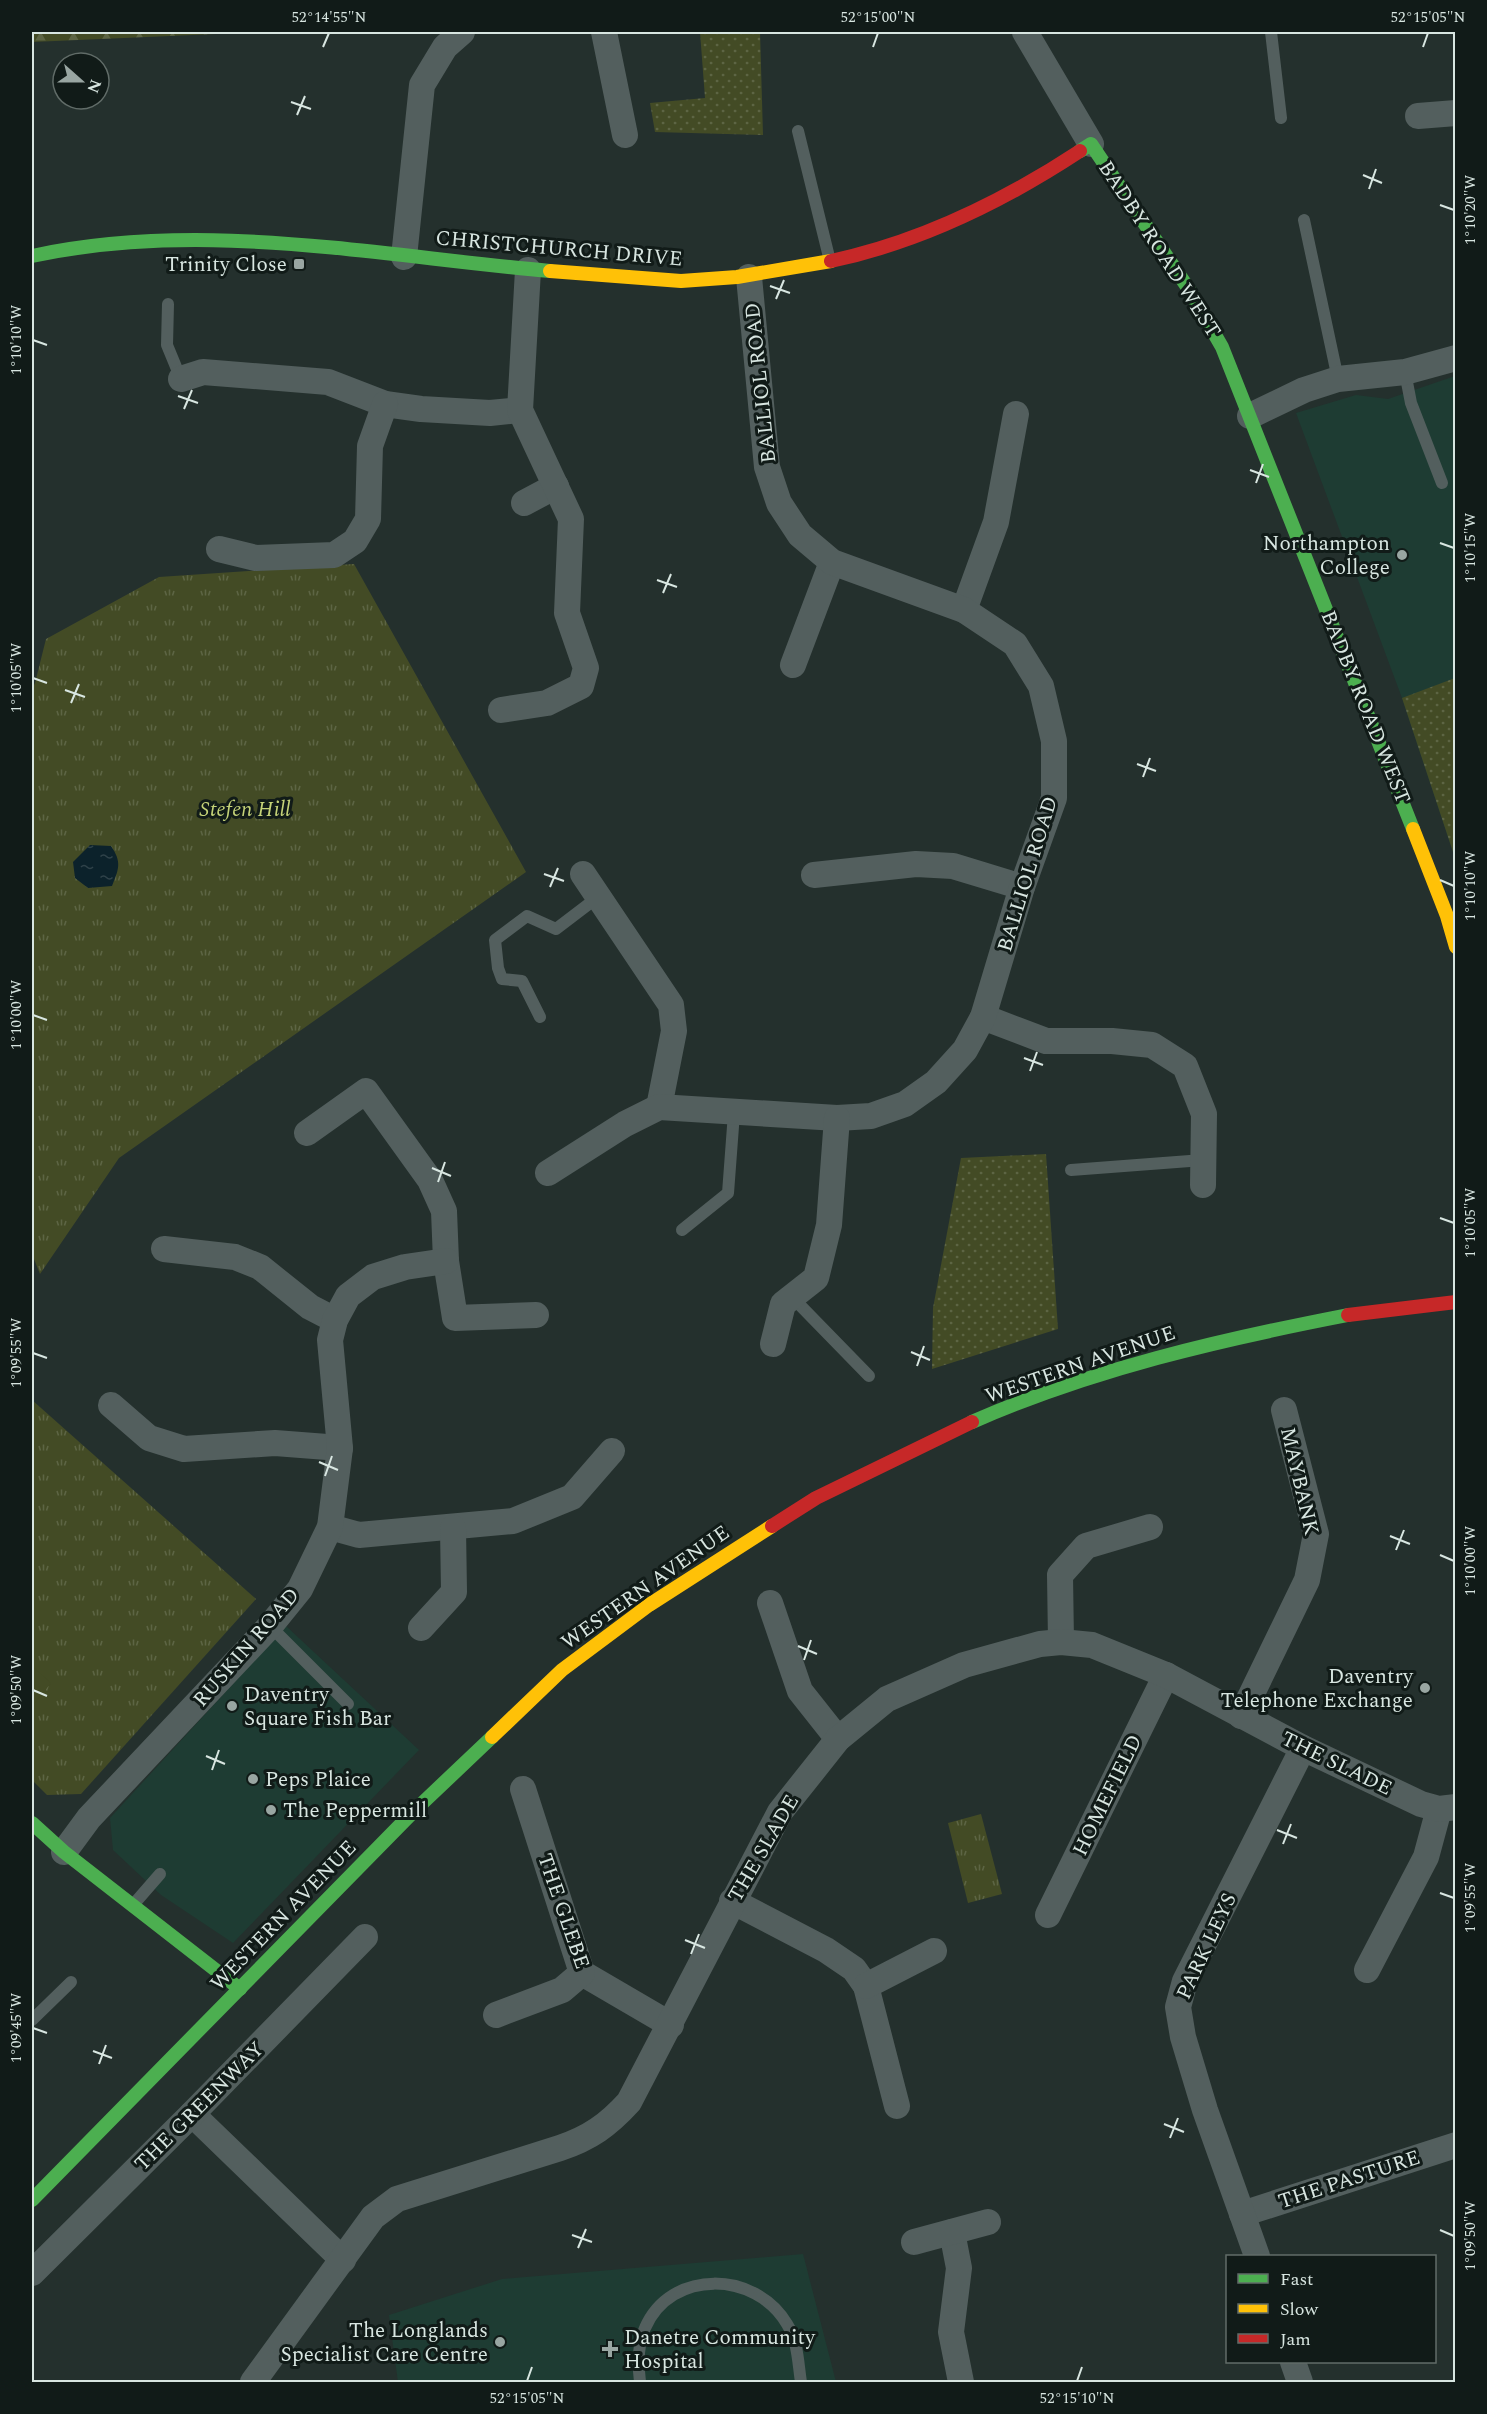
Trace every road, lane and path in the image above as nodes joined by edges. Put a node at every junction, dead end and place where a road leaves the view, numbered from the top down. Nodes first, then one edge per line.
1 (462, 32) edge
2 (604, 32) edge
3 (1025, 32) edge
4 (1271, 32) edge
5 (1455, 112) edge
6 (1418, 116) dead end
7 (1281, 118) dead end
8 (798, 132) dead end
9 (625, 135) dead end
10 (1091, 144) junction
11 (1304, 220) dead end
12 (32, 256) edge
13 (404, 257) junction
14 (830, 264) junction
15 (528, 270) junction
16 (749, 277) junction
17 (168, 304) dead end
18 (1455, 358) edge
19 (1406, 372) junction
20 (180, 379) joint
21 (1338, 379) junction
22 (386, 404) junction
23 (520, 410) junction
24 (1016, 414) dead end
25 (1250, 416) junction
26 (1442, 483) dead end
27 (556, 486) junction
28 (524, 503) dead end
29 (219, 549) dead end
30 (832, 562) junction
31 (964, 610) junction
32 (793, 665) dead end
33 (501, 710) dead end
34 (583, 874) dead end
35 (813, 875) dead end
36 (1022, 887) junction
37 (598, 897) junction
38 (1455, 947) edge
39 (540, 1017) dead end
40 (983, 1017) junction
41 (659, 1107) junction
42 (734, 1113) junction
43 (837, 1118) junction
44 (307, 1132) dead end
45 (1071, 1170) dead end
46 (548, 1173) dead end
47 (1203, 1173) joint
48 (682, 1230) dead end
49 (164, 1249) dead end
50 (446, 1261) junction
51 (792, 1297) junction
52 (1455, 1302) edge
53 (536, 1315) dead end
54 (334, 1320) junction
55 (773, 1344) dead end
56 (869, 1376) dead end
57 (111, 1406) dead end
58 (1284, 1410) dead end
59 (340, 1448) junction
60 (612, 1451) dead end
61 (330, 1527) junction
62 (1150, 1527) dead end
63 (453, 1528) junction
64 (770, 1603) dead end
65 (270, 1626) junction
66 (421, 1628) dead end
67 (1061, 1642) junction
68 (1166, 1675) junction
69 (348, 1704) dead end
70 (1241, 1716) junction
71 (838, 1739) junction
72 (1303, 1748) junction
73 (523, 1789) dead end
74 (1447, 1808) edge
75 (32, 1823) edge
76 (64, 1852) junction
77 (160, 1874) dead end
78 (732, 1901) junction
79 (132, 1905) junction
80 (1048, 1915) dead end
81 (365, 1937) dead end
82 (934, 1951) dead end
83 (1367, 1970) dead end
84 (582, 1973) junction
85 (71, 1982) dead end
86 (866, 1986) junction
87 (240, 1989) junction
88 (496, 2015) dead end
89 (32, 2020) edge
90 (670, 2025) junction
91 (897, 2106) dead end
92 (192, 2114) junction
93 (1455, 2145) edge
94 (32, 2200) edge
95 (1242, 2214) junction
96 (988, 2222) dead end
97 (952, 2232) junction
98 (914, 2242) dead end
99 (1257, 2255) edge
100 (343, 2260) junction
101 (32, 2273) edge
102 (1294, 2363) edge
103 (254, 2382) edge
104 (640, 2382) edge
105 (798, 2382) edge
106 (961, 2382) edge
107 (1300, 2382) edge

1 - 13 street
2 - 9 street
3 - 10 street, BADBY ROAD WEST
4 - 7 lane
5 - 6 street
8 - 14 lane
10 - 14 street, CHRISTCHURCH DRIVE
10 - 25 street, BADBY ROAD WEST
11 - 21 lane
12 - 13 street, CHRISTCHURCH DRIVE
13 - 15 street, CHRISTCHURCH DRIVE
14 - 16 street, CHRISTCHURCH DRIVE
15 - 16 street, CHRISTCHURCH DRIVE
15 - 23 street
16 - 30 street, BALLIOL ROAD
17 - 20 lane
18 - 19 street
19 - 21 street
19 - 26 lane
20 - 22 street
21 - 25 street
22 - 23 street
22 - 29 street
23 - 27 street
24 - 31 street
25 - 38 street, BADBY ROAD WEST
27 - 28 street
27 - 33 street
30 - 31 street, BALLIOL ROAD
30 - 32 street
31 - 36 street, BALLIOL ROAD
34 - 37 street
35 - 36 street
36 - 40 street, BALLIOL ROAD
37 - 39 lane
37 - 41 street
40 - 43 street, BALLIOL ROAD
40 - 47 street
41 - 42 street, BALLIOL ROAD
41 - 46 street
42 - 43 street, BALLIOL ROAD
42 - 48 lane
43 - 51 street
44 - 50 street
45 - 47 lane
49 - 54 street
50 - 53 street
50 - 54 street, RUSKIN ROAD
51 - 55 street
51 - 56 lane
52 - 87 street, WESTERN AVENUE
54 - 59 street, RUSKIN ROAD
57 - 59 street
58 - 70 street, MAYBANK
59 - 61 street, RUSKIN ROAD
60 - 63 street
61 - 63 street
61 - 65 street, RUSKIN ROAD
62 - 67 street
63 - 66 street
64 - 71 street
65 - 69 lane
65 - 76 street, RUSKIN ROAD
67 - 68 street, THE SLADE
67 - 71 street, THE SLADE
68 - 70 street, THE SLADE
68 - 80 street, HOMEFIELD
70 - 72 street, THE SLADE
71 - 78 street, THE SLADE
72 - 74 street, THE SLADE
72 - 95 street, PARK LEYS
73 - 84 street, THE GLEBE
74 - 83 street
75 - 76 street
76 - 79 street
77 - 79 lane
78 - 86 street
78 - 90 street, THE SLADE
79 - 87 street
81 - 92 street, THE GREENWAY
82 - 86 street
84 - 88 street
84 - 90 street, THE GLEBE
85 - 89 lane
86 - 91 street
87 - 94 street, WESTERN AVENUE
90 - 100 street, THE SLADE
92 - 100 street
92 - 101 street, THE GREENWAY
93 - 95 street, THE PASTURE
95 - 99 street, PARK LEYS
96 - 97 street
97 - 98 street
97 - 106 street
100 - 103 street, THE SLADE
102 - 107 street
104 - 105 lane

